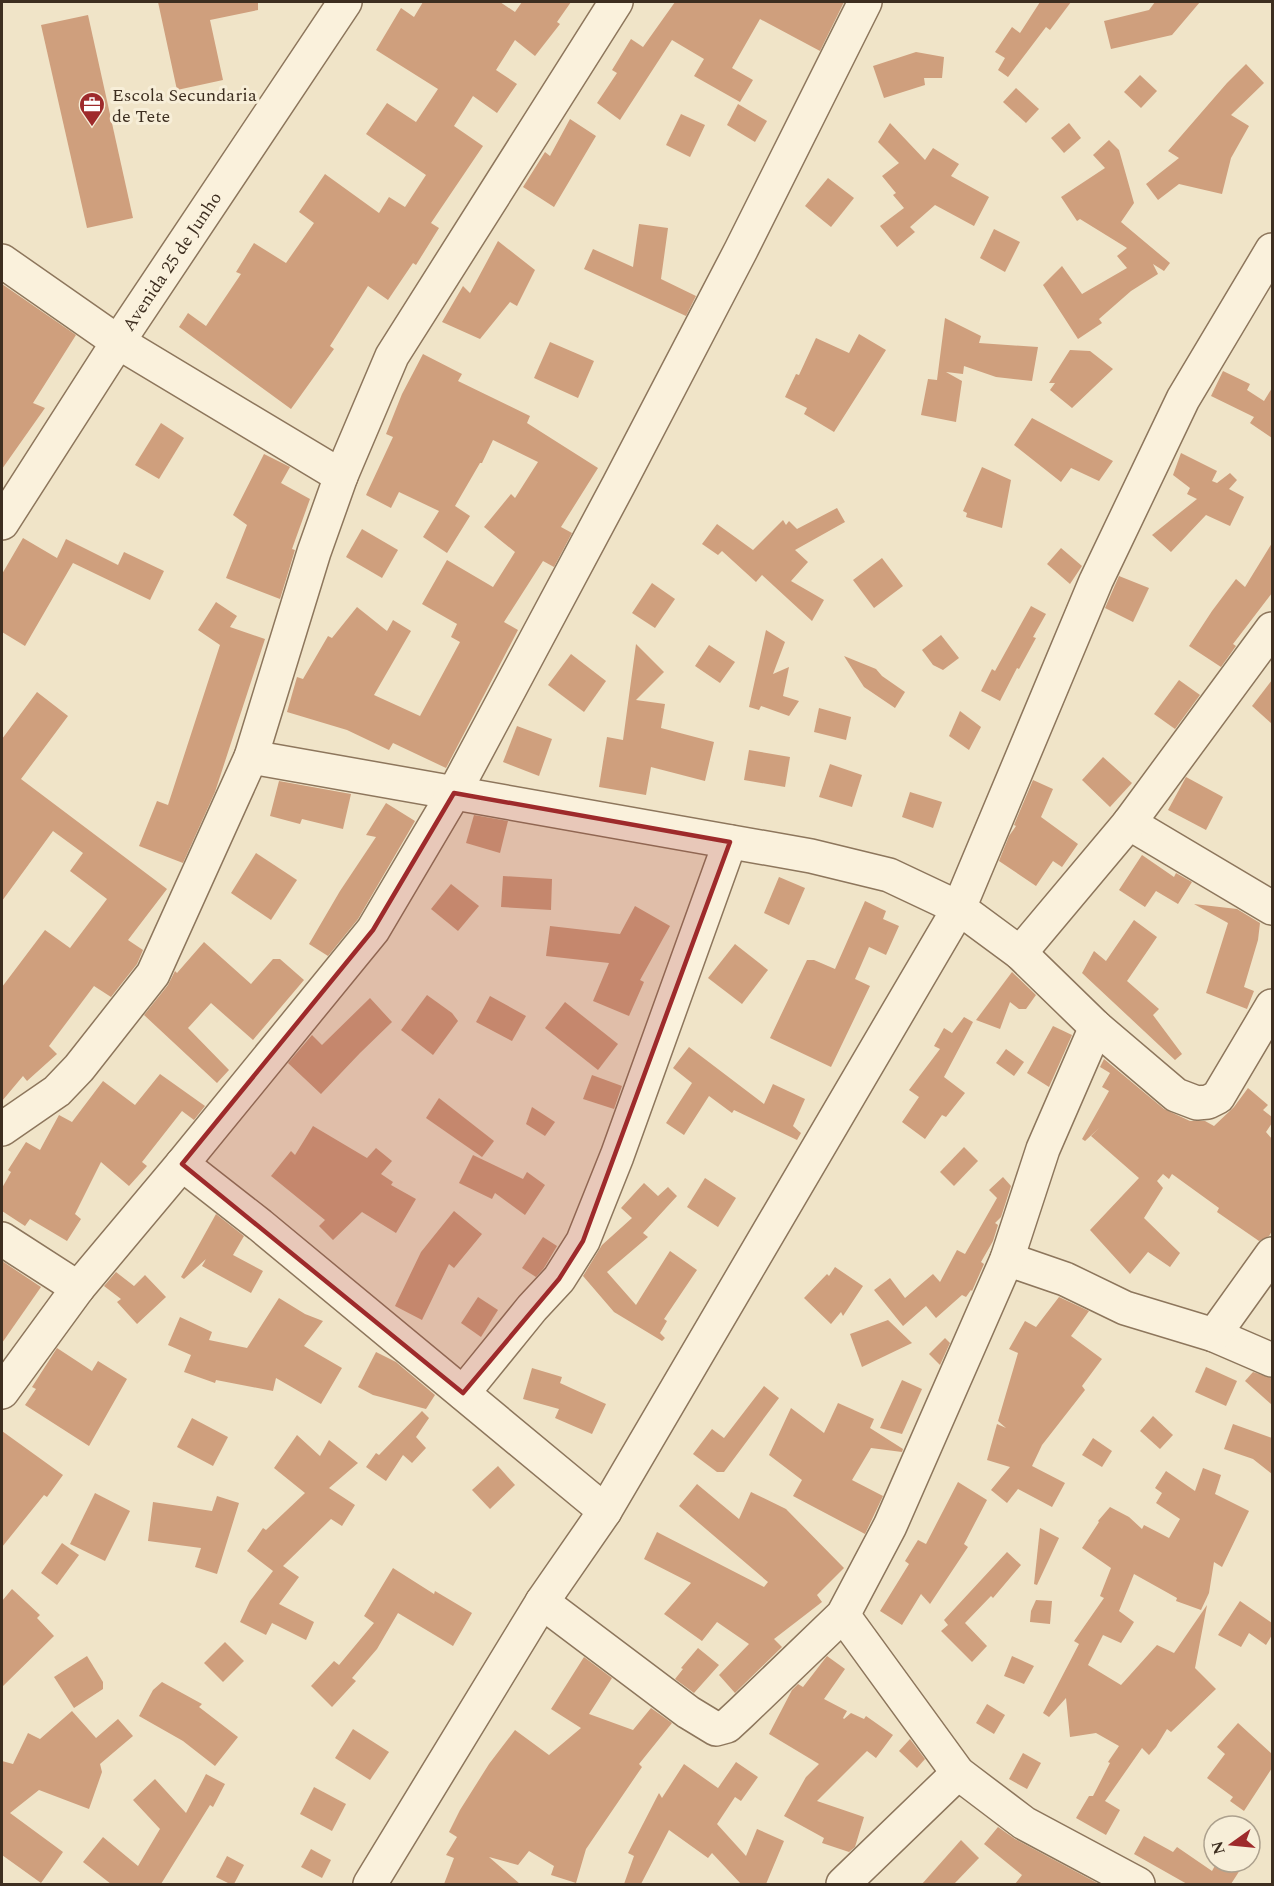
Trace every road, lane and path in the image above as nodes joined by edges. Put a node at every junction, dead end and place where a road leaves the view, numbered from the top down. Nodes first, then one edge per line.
1 (345, 2) edge
2 (616, 2) edge
3 (865, 2) edge
4 (1272, 250) edge
5 (2, 261) edge
6 (118, 342) junction
7 (341, 476) junction
8 (2, 523) edge
9 (1272, 629) edge
10 (251, 757) junction
11 (454, 793) junction
12 (1129, 823) junction
13 (730, 842) junction
14 (959, 908) junction
15 (1272, 908) edge
16 (1020, 953) junction
17 (1272, 1006) edge
18 (1096, 1027) junction
19 (2, 1129) edge
20 (182, 1164) junction
21 (2, 1239) edge
22 (1272, 1254) edge
23 (1007, 1259) junction
24 (78, 1288) junction
25 (1214, 1335) junction
26 (1272, 1360) edge
27 (2, 1392) edge
28 (463, 1393) junction
29 (605, 1510) junction
30 (542, 1602) junction
31 (843, 1615) junction
32 (958, 1773) junction
33 (370, 1884) edge
34 (843, 1884) edge
35 (1138, 1884) edge

1 - 6 street, Avenida 25 de Junho
2 - 7 street
3 - 11 street
4 - 14 street
5 - 6 street
6 - 7 street
6 - 8 street, Avenida 25 de Junho
7 - 10 street
9 - 12 street
10 - 11 street
10 - 19 street
11 - 13 street
11 - 20 street
12 - 15 street
12 - 16 street
13 - 14 street
13 - 28 street
14 - 16 street
14 - 29 street
16 - 18 street
17 - 18 street
18 - 23 street
20 - 24 street
20 - 28 street
21 - 24 street
22 - 25 street
23 - 25 street
23 - 31 street
24 - 27 street
25 - 26 street
28 - 29 street
29 - 30 street
30 - 31 street
30 - 33 street
31 - 32 street
32 - 34 street
32 - 35 street

